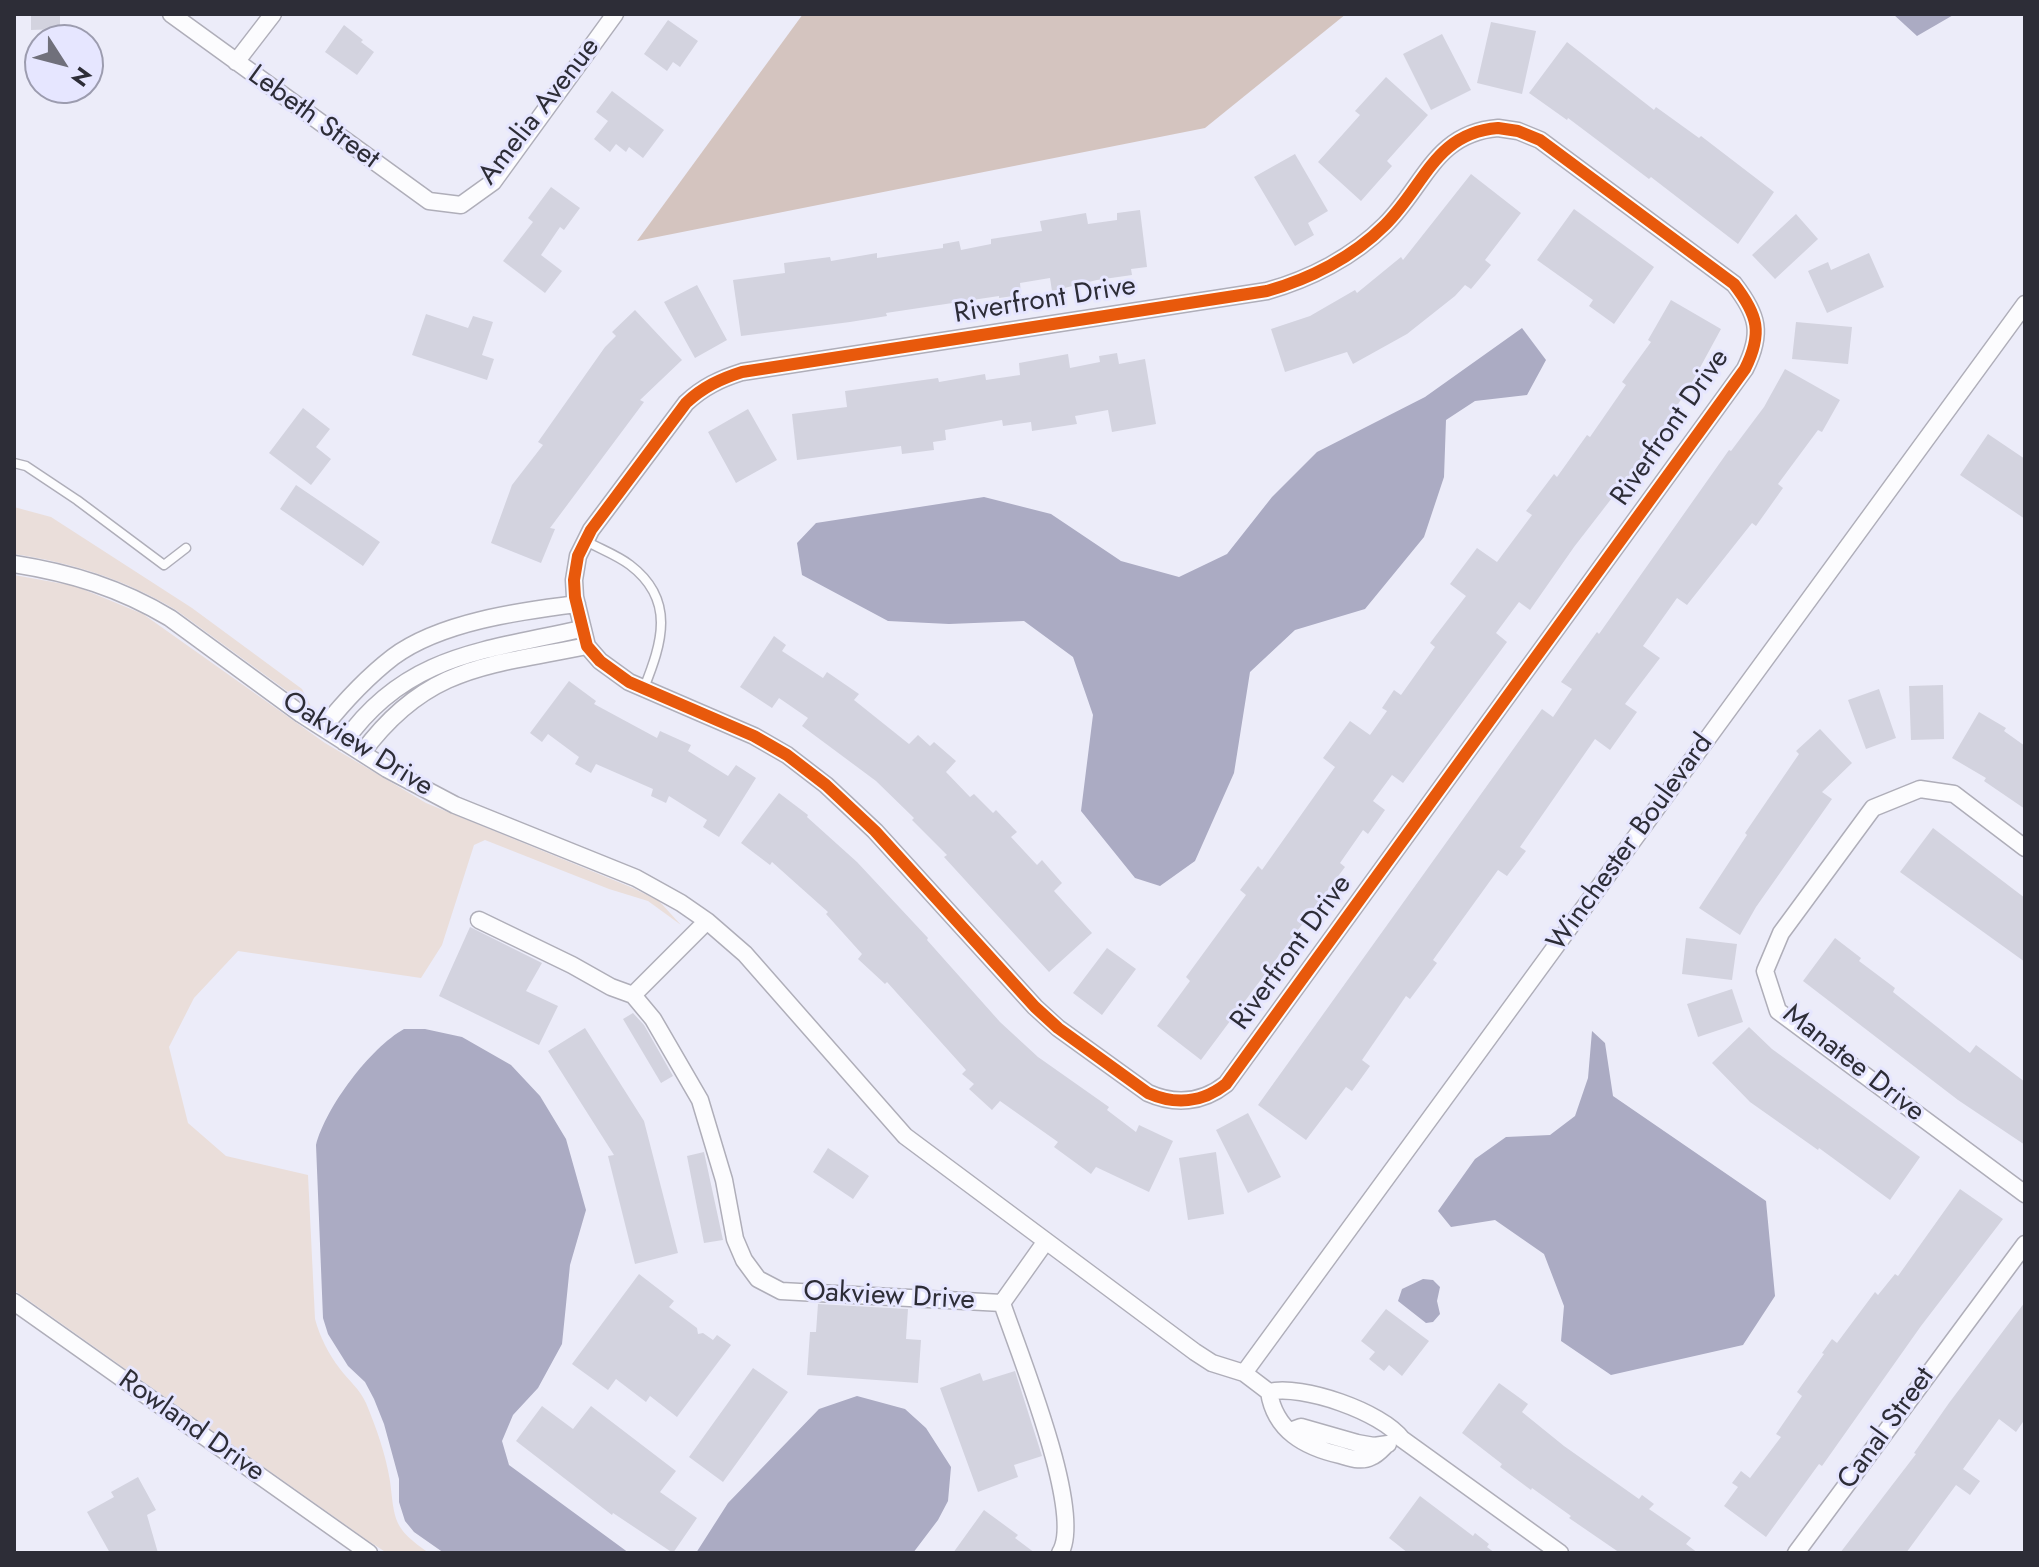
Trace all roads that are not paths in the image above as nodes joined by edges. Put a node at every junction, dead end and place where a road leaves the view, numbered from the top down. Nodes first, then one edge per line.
1 (171, 14) edge
2 (273, 14) edge
3 (615, 14) edge
4 (236, 62) junction
5 (461, 205) joint
6 (2023, 311) edge
7 (14, 463) edge
8 (586, 541) junction
9 (186, 548) dead end
10 (14, 564) edge
11 (577, 604) junction
12 (464, 626) junction
13 (581, 629) junction
14 (587, 646) junction
15 (475, 661) junction
16 (644, 688) junction
17 (323, 728) junction
18 (344, 742) junction
19 (362, 753) junction
20 (2025, 848) edge
21 (479, 920) dead end
22 (707, 921) junction
23 (633, 995) junction
24 (2025, 1194) edge
25 (1046, 1241) junction
26 (2025, 1244) edge
27 (14, 1302) edge
28 (1002, 1303) junction
29 (1244, 1373) junction
30 (1269, 1392) junction
31 (1356, 1410) junction
32 (1290, 1431) junction
33 (1348, 1439) junction
34 (1394, 1442) junction
35 (1350, 1458) junction
36 (369, 1553) edge
37 (1060, 1553) edge
38 (1560, 1553) edge
39 (1796, 1553) edge

1 - 4 street, Lebeth Street
2 - 4 street
3 - 5 street, Amelia Avenue
4 - 5 street, Lebeth Street
6 - 29 street, Winchester Boulevard
7 - 9 lane
8 - 11 street, Riverfront Drive
8 - 16 lane
8 - 16 street, Riverfront Drive
10 - 17 street, Oakview Drive
11 - 12 street
11 - 13 street, Riverfront Drive
12 - 15 street
12 - 17 street
13 - 14 street, Riverfront Drive
13 - 15 street
14 - 15 street
14 - 16 street, Riverfront Drive
15 - 18 street
15 - 19 street
17 - 18 street, Oakview Drive
18 - 19 street, Oakview Drive
19 - 22 street, Oakview Drive
20 - 24 street, Manatee Drive
21 - 23 street, Oakview Drive
22 - 23 street
22 - 25 street, Oakview Drive
23 - 28 street, Oakview Drive
25 - 28 street, Oakview Drive
25 - 29 street, Oakview Drive
26 - 39 street, Canal Street
27 - 36 street, Rowland Drive
28 - 37 street, Oakview Drive
29 - 30 street, Oakview Drive
30 - 31 street
30 - 32 street
31 - 33 street
31 - 34 street
32 - 33 street
32 - 35 street
33 - 34 street
33 - 35 street
34 - 35 street
34 - 38 street

